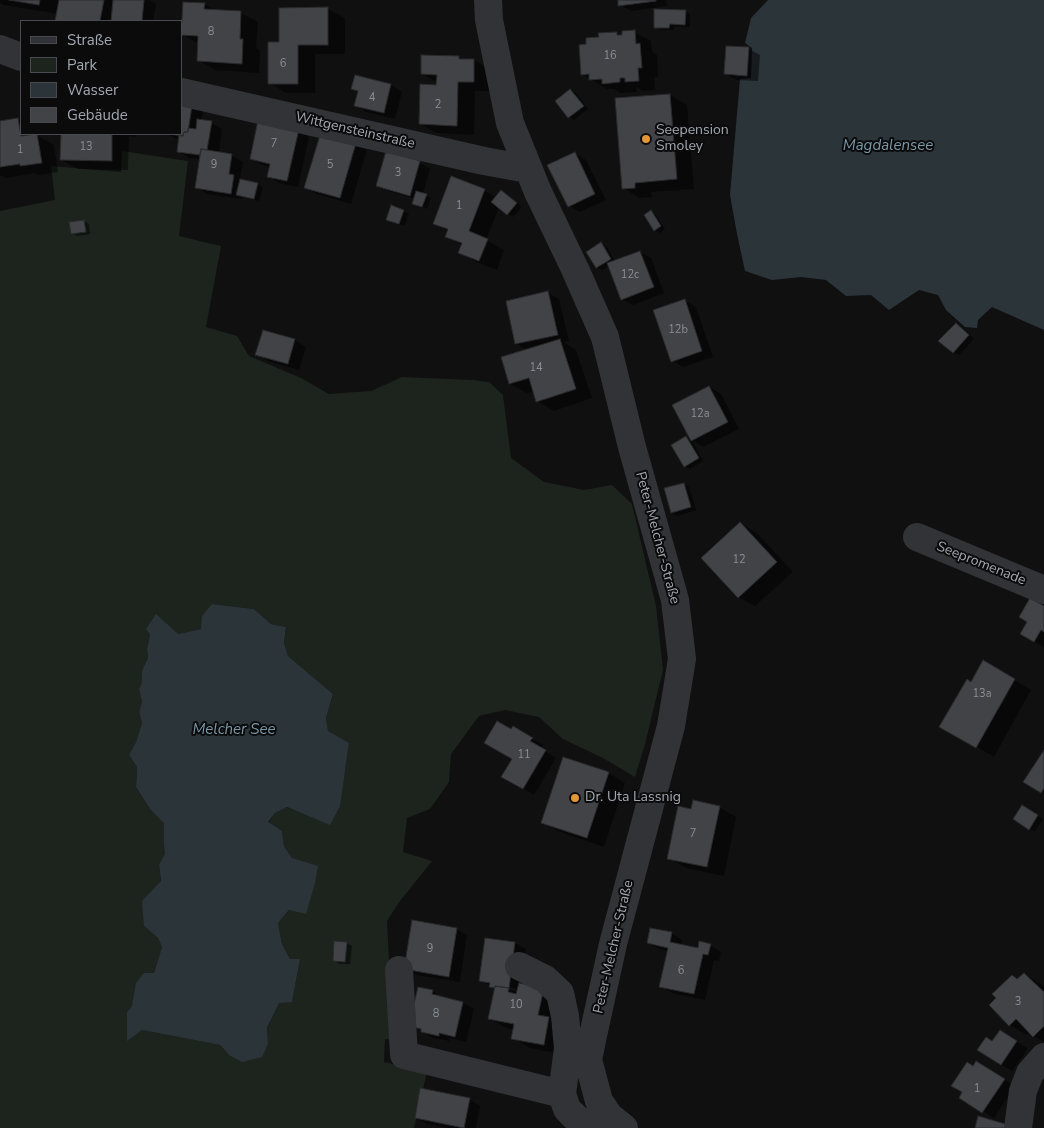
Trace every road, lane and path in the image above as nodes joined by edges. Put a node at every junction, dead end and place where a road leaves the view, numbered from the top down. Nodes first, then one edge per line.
1 (488, 0) edge
2 (0, 49) edge
3 (20, 58) edge
4 (20, 64) edge
5 (0, 71) edge
6 (182, 92) edge
7 (528, 170) junction
8 (918, 537) dead end
9 (1044, 590) edge
10 (519, 966) dead end
11 (399, 970) dead end
12 (1044, 1057) edge
13 (562, 1094) junction
14 (602, 1124) edge
15 (1018, 1128) edge

1 - 7 street, Peter-Melcher-Straße
2 - 3 street
4 - 5 street
6 - 7 street, Wittgensteinstraße
7 - 14 street, Peter-Melcher-Straße
8 - 9 street, Seepromenade
10 - 13 street
11 - 13 street
12 - 15 street
13 - 14 street, Peter-Melcher-Straße

